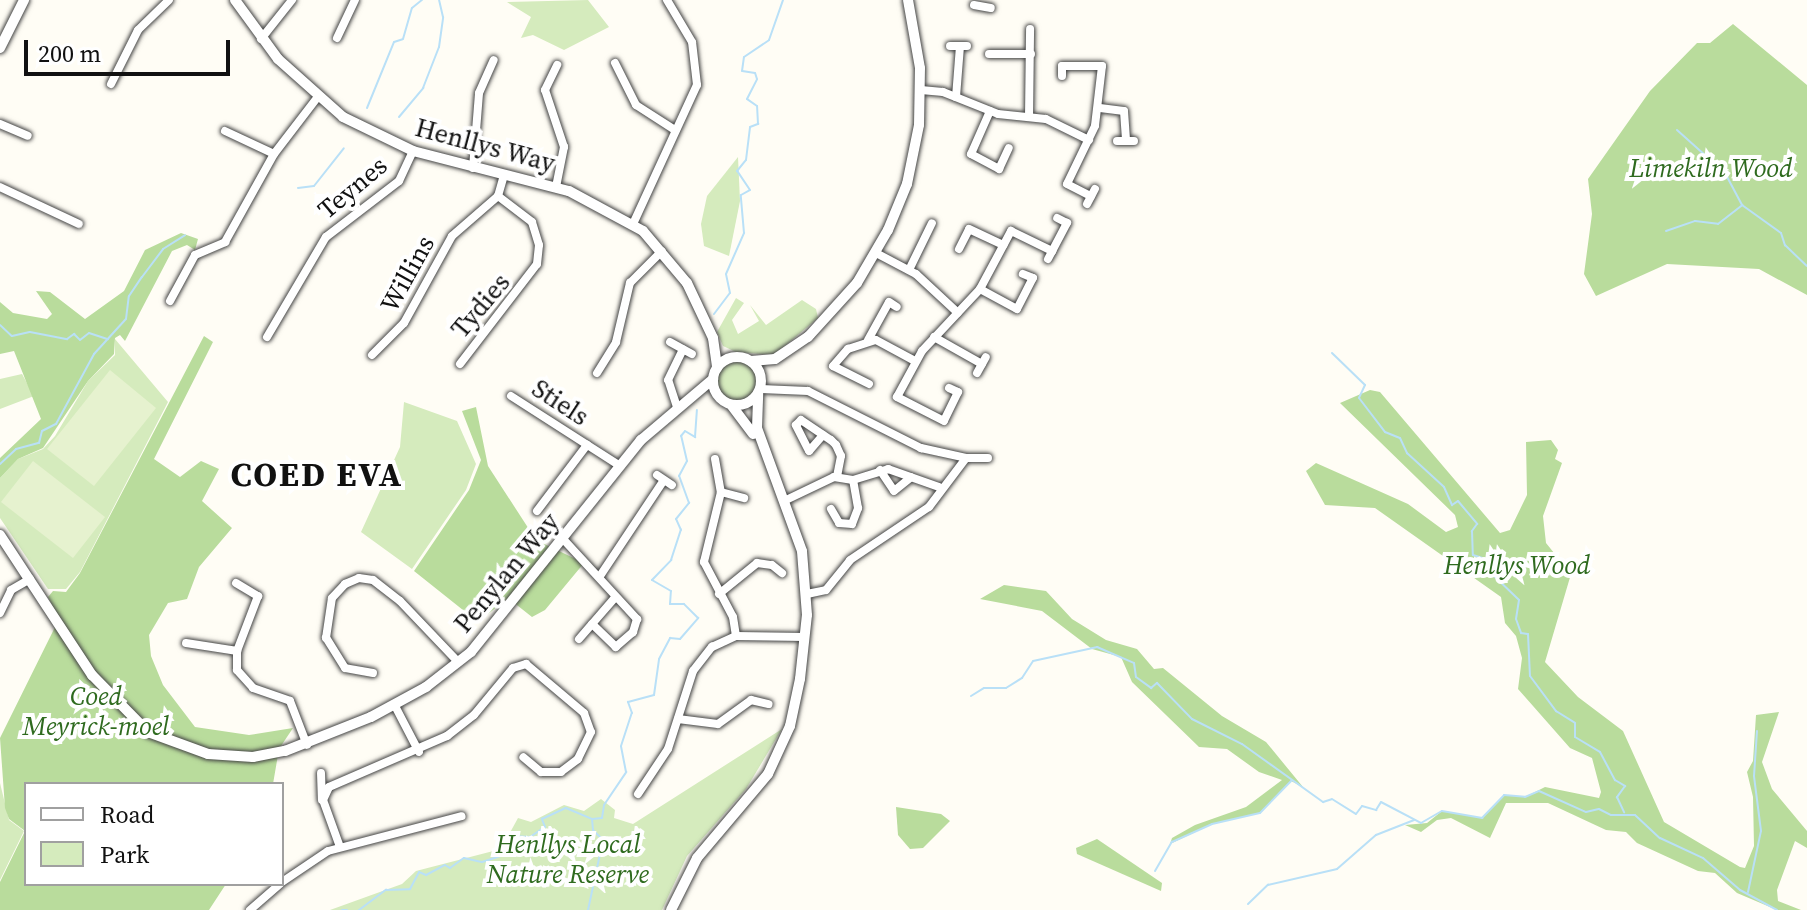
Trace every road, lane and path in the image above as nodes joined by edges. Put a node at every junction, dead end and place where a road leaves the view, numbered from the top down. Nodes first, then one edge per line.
1 (24, 0) edge
2 (169, 0) edge
3 (235, 0) edge
4 (292, 0) edge
5 (355, 0) edge
6 (667, 0) edge
7 (908, 0) edge
8 (978, 4) edge
9 (991, 8) dead end
10 (346, 18) junction
11 (356, 23) dead end
12 (1030, 29) dead end
13 (337, 38) dead end
14 (261, 39) junction
15 (959, 46) dead end
16 (0, 48) edge
17 (989, 54) dead end
18 (1031, 54) junction
19 (494, 60) dead end
20 (615, 63) dead end
21 (557, 65) dead end
22 (1062, 71) dead end
23 (111, 84) dead end
24 (921, 90) junction
25 (956, 97) junction
26 (317, 98) junction
27 (1100, 108) junction
28 (990, 111) junction
29 (1029, 117) junction
30 (0, 124) edge
31 (675, 130) junction
32 (225, 131) dead end
33 (28, 136) dead end
34 (1089, 140) junction
35 (1126, 141) dead end
36 (1009, 148) dead end
37 (413, 151) junction
38 (274, 154) junction
39 (473, 168) junction
40 (504, 175) junction
41 (0, 187) edge
42 (556, 187) junction
43 (498, 196) junction
44 (1091, 196) dead end
45 (1057, 218) dead end
46 (932, 223) dead end
47 (79, 224) dead end
48 (633, 224) junction
49 (1003, 245) junction
50 (959, 249) dead end
51 (662, 251) junction
52 (876, 253) junction
53 (909, 270) junction
54 (1023, 274) dead end
55 (980, 289) junction
56 (170, 301) dead end
57 (893, 304) dead end
58 (958, 313) junction
59 (267, 337) dead end
60 (934, 337) junction
61 (713, 338) junction
62 (868, 340) junction
63 (670, 342) dead end
64 (683, 349) junction
65 (692, 354) dead end
66 (372, 355) dead end
67 (736, 357) junction
68 (775, 359) junction
69 (751, 361) junction
70 (915, 361) junction
71 (460, 364) dead end
72 (982, 365) dead end
73 (717, 368) junction
74 (597, 373) dead end
75 (761, 376) junction
76 (713, 379) junction
77 (869, 384) dead end
78 (949, 388) dead end
79 (759, 392) junction
80 (511, 396) dead end
81 (693, 399) junction
82 (726, 403) junction
83 (677, 407) junction
84 (823, 435) dead end
85 (587, 445) junction
86 (966, 458) junction
87 (988, 458) dead end
88 (719, 464) dead end
89 (620, 466) junction
90 (880, 470) junction
91 (837, 477) junction
92 (911, 477) junction
93 (664, 480) dead end
94 (853, 480) junction
95 (939, 487) dead end
96 (721, 492) junction
97 (740, 493) dead end
98 (786, 500) junction
99 (831, 509) dead end
100 (537, 511) dead end
101 (0, 535) edge
102 (564, 540) junction
103 (777, 555) dead end
104 (772, 565) junction
105 (782, 573) dead end
106 (600, 576) junction
107 (30, 579) junction
108 (240, 587) dead end
109 (719, 594) junction
110 (807, 594) junction
111 (614, 599) junction
112 (0, 613) edge
113 (592, 624) junction
114 (736, 636) junction
115 (805, 637) junction
116 (579, 639) dead end
117 (237, 651) junction
118 (193, 655) dead end
119 (363, 662) dead end
120 (458, 662) junction
121 (746, 690) dead end
122 (751, 700) junction
123 (394, 704) junction
124 (769, 704) dead end
125 (678, 719) junction
126 (307, 745) junction
127 (419, 752) junction
128 (523, 757) dead end
129 (321, 773) dead end
130 (633, 781) dead end
131 (323, 800) junction
132 (462, 816) dead end
133 (340, 847) junction
134 (284, 881) edge
135 (278, 886) edge
136 (250, 910) edge
137 (671, 910) edge

1 - 16 street
2 - 23 street
3 - 14 street, Henllys Way
4 - 14 street
5 - 10 street
6 - 31 street
7 - 24 street
8 - 9 street
10 - 11 street
10 - 13 street
12 - 18 street
14 - 26 street, Henllys Way
15 - 25 street
17 - 18 street
18 - 29 street
19 - 39 street
20 - 31 street
21 - 42 street
22 - 27 street
24 - 25 street
24 - 52 street
25 - 28 street
26 - 37 street, Henllys Way
26 - 38 street
27 - 34 street
27 - 35 street
28 - 29 street
28 - 36 street
29 - 34 street
30 - 33 street
31 - 48 street
32 - 38 street
34 - 44 street
37 - 39 street, Henllys Way
37 - 59 street, Teynes
38 - 56 street
39 - 40 street, Henllys Way
40 - 42 street, Henllys Way
40 - 43 street
41 - 47 street
42 - 48 street, Henllys Way
43 - 66 street, Willins
43 - 71 street, Tydies
45 - 49 street
46 - 53 street
48 - 51 street, Henllys Way
49 - 50 street
49 - 55 street
51 - 61 street, Henllys Way
51 - 74 street
52 - 53 street
52 - 68 street
53 - 58 street
54 - 55 street
55 - 58 street
57 - 62 street
58 - 60 street
60 - 70 street
60 - 72 street
61 - 67 street
61 - 73 street
62 - 70 street
62 - 77 street
63 - 64 street
64 - 65 street
64 - 83 street
67 - 69 street
67 - 73 street
68 - 69 street
68 - 75 street
69 - 75 street
70 - 78 street
73 - 76 street
75 - 79 street
76 - 81 street, Penylan Way
76 - 82 street
79 - 82 street
79 - 86 street
79 - 98 street
80 - 85 street, Stiels
81 - 82 street, Penylan Way
81 - 83 street, Penylan Way
82 - 98 street
83 - 89 street, Penylan Way
84 - 91 street
85 - 89 street, Stiels
85 - 100 street, Stiels
86 - 87 street
86 - 110 street
88 - 96 street
89 - 102 street, Penylan Way
90 - 92 street
90 - 92 street
90 - 94 street
91 - 94 street
91 - 98 street
92 - 95 street
93 - 106 street
94 - 99 street
96 - 97 street
96 - 109 street
98 - 110 street
101 - 107 street, Penylan Way
102 - 106 street
102 - 120 street, Penylan Way
103 - 104 street
104 - 105 street
104 - 109 street
106 - 111 street
107 - 112 street
107 - 126 street, Penylan Way
108 - 117 street
109 - 114 street
110 - 115 street
111 - 113 street
111 - 113 street
113 - 116 street
114 - 115 street
114 - 125 street
115 - 137 street
117 - 118 street
117 - 126 street
119 - 120 street
120 - 123 street, Penylan Way
121 - 122 street
122 - 124 street
122 - 125 street
123 - 126 street, Penylan Way
123 - 127 street
125 - 130 street
127 - 128 street
127 - 131 street
129 - 131 street
131 - 133 street
132 - 133 street
133 - 134 street
135 - 136 street

